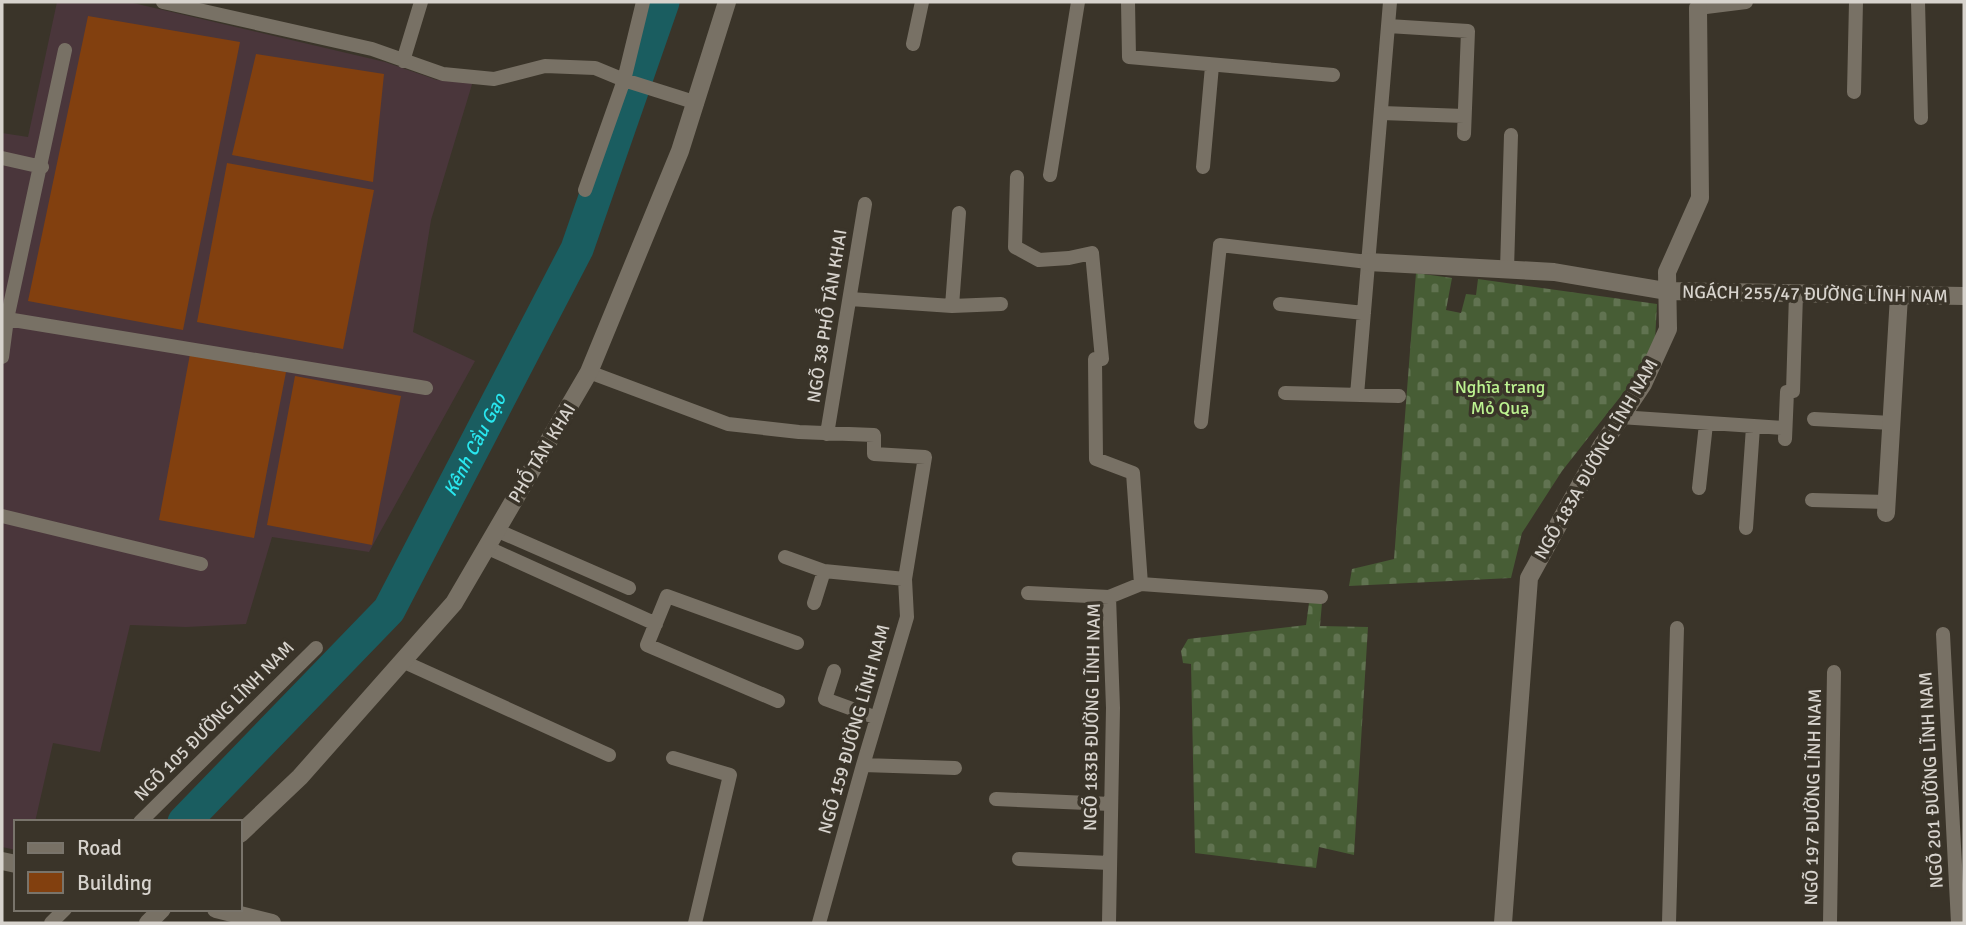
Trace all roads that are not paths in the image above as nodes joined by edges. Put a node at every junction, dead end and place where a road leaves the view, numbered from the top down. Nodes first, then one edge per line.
1 (163, 2) edge
2 (421, 2) edge
3 (643, 2) edge
4 (727, 2) edge
5 (922, 2) edge
6 (1078, 2) edge
7 (1128, 2) edge
8 (1390, 2) edge
9 (1745, 2) edge
10 (1856, 2) edge
11 (1918, 2) edge
12 (1698, 5) edge
13 (1388, 26) junction
14 (913, 44) dead end
15 (65, 50) dead end
16 (403, 61) junction
17 (1212, 66) junction
18 (1333, 75) dead end
19 (626, 81) junction
20 (1854, 92) dead end
21 (697, 103) junction
22 (1382, 113) junction
23 (1464, 116) junction
24 (1922, 118) dead end
25 (1464, 134) dead end
26 (1511, 135) dead end
27 (2, 159) edge
28 (42, 167) junction
29 (1203, 167) dead end
30 (1050, 174) dead end
31 (1017, 177) dead end
32 (585, 190) dead end
33 (865, 204) dead end
34 (958, 212) dead end
35 (1368, 262) junction
36 (1507, 269) junction
37 (1666, 291) junction
38 (1796, 294) junction
39 (1899, 296) junction
40 (1964, 296) edge
41 (849, 299) junction
42 (1001, 304) dead end
43 (1280, 304) dead end
44 (953, 306) junction
45 (1364, 313) junction
46 (7, 319) junction
47 (2, 357) edge
48 (589, 372) junction
49 (426, 388) dead end
50 (1285, 393) dead end
51 (1357, 395) junction
52 (1399, 397) dead end
53 (1620, 417) junction
54 (1814, 419) dead end
55 (1201, 422) dead end
56 (1892, 423) junction
57 (1706, 424) junction
58 (1754, 427) junction
59 (827, 434) junction
60 (1699, 488) dead end
61 (1812, 500) dead end
62 (1887, 507) joint
63 (2, 516) edge
64 (1746, 528) dead end
65 (496, 530) junction
66 (486, 547) junction
67 (785, 557) dead end
68 (201, 564) dead end
69 (824, 571) junction
70 (905, 579) junction
71 (1141, 584) junction
72 (629, 588) dead end
73 (1028, 593) dead end
74 (1110, 597) junction
75 (1321, 597) dead end
76 (814, 603) dead end
77 (656, 624) junction
78 (1677, 628) dead end
79 (1943, 634) dead end
80 (797, 643) dead end
81 (316, 648) dead end
82 (402, 661) junction
83 (834, 671) dead end
84 (1834, 672) dead end
85 (778, 701) dead end
86 (877, 718) junction
87 (609, 755) dead end
88 (673, 758) dead end
89 (863, 765) junction
90 (955, 768) dead end
91 (996, 799) dead end
92 (1111, 804) junction
93 (142, 820) edge
94 (242, 832) edge
95 (1019, 859) dead end
96 (1110, 863) junction
97 (224, 911) edge
98 (272, 923) edge
99 (695, 923) edge
100 (819, 923) edge
101 (1109, 923) edge
102 (1503, 923) edge
103 (1668, 923) edge
104 (1830, 923) edge
105 (1958, 923) edge

1 - 16 lane
2 - 16 lane
3 - 19 lane
4 - 21 street, PHỐ TÂN KHAI
5 - 14 lane
6 - 30 lane
7 - 17 lane
8 - 13 lane
9 - 12 lane
10 - 20 lane
11 - 24 lane
12 - 37 street, NGÕ 183A ĐƯỜNG LĨNH NAM
13 - 22 lane
13 - 23 lane
15 - 28 lane
16 - 19 lane
17 - 18 lane
17 - 29 lane
19 - 21 lane
19 - 32 lane
21 - 48 street, PHỐ TÂN KHAI
22 - 23 lane
22 - 35 lane
23 - 25 lane
26 - 36 lane
27 - 28 lane
28 - 46 lane
31 - 71 lane
33 - 41 lane, NGÕ 38 PHỐ TÂN KHAI
34 - 44 lane
35 - 36 street, NGÁCH 255/47 ĐƯỜNG LĨNH NAM
35 - 45 lane
35 - 55 lane
36 - 37 street, NGÁCH 255/47 ĐƯỜNG LĨNH NAM
37 - 38 street, NGÁCH 255/47 ĐƯỜNG LĨNH NAM
37 - 53 street, NGÕ 183A ĐƯỜNG LĨNH NAM
38 - 39 street, NGÁCH 255/47 ĐƯỜNG LĨNH NAM
38 - 58 lane
39 - 40 street, NGÁCH 255/47 ĐƯỜNG LĨNH NAM
39 - 56 street
41 - 44 lane
41 - 59 lane, NGÕ 38 PHỐ TÂN KHAI
42 - 44 lane
43 - 45 lane
45 - 51 lane
46 - 47 lane
46 - 49 lane
48 - 59 lane
48 - 65 street, PHỐ TÂN KHAI
50 - 51 lane
51 - 52 lane
53 - 57 lane
53 - 102 street, NGÕ 183A ĐƯỜNG LĨNH NAM
54 - 56 lane
56 - 62 street
57 - 58 lane
57 - 60 lane
58 - 64 lane
59 - 70 lane, NGÕ 159 ĐƯỜNG LĨNH NAM
61 - 62 lane
63 - 68 lane
65 - 66 street, PHỐ TÂN KHAI
65 - 72 lane
66 - 77 lane
66 - 82 street, PHỐ TÂN KHAI
67 - 69 lane
69 - 70 lane
69 - 76 lane
70 - 86 lane, NGÕ 159 ĐƯỜNG LĨNH NAM
71 - 74 lane, NGÕ 183B ĐƯỜNG LĨNH NAM
71 - 75 lane
73 - 74 lane
74 - 92 lane, NGÕ 183B ĐƯỜNG LĨNH NAM
77 - 80 lane
77 - 85 lane
78 - 103 lane
79 - 105 lane, NGÕ 201 ĐƯỜNG LĨNH NAM
81 - 93 lane, NGÕ 105 ĐƯỜNG LĨNH NAM
82 - 87 lane
82 - 94 street, PHỐ TÂN KHAI
83 - 86 lane
84 - 104 lane, NGÕ 197 ĐƯỜNG LĨNH NAM
86 - 89 lane, NGÕ 159 ĐƯỜNG LĨNH NAM
88 - 99 lane
89 - 90 lane
89 - 100 lane, NGÕ 159 ĐƯỜNG LĨNH NAM
91 - 92 lane
92 - 96 lane, NGÕ 183B ĐƯỜNG LĨNH NAM
95 - 96 lane
96 - 101 lane, NGÕ 183B ĐƯỜNG LĨNH NAM
97 - 98 street

